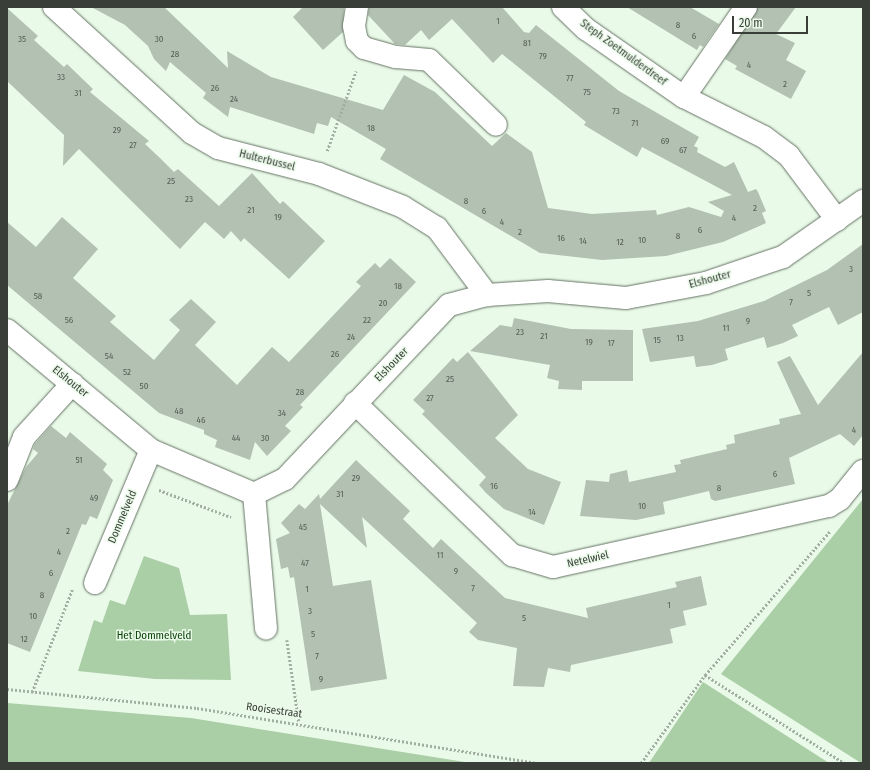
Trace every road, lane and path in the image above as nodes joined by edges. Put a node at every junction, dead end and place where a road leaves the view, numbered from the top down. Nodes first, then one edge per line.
1 (54, 7) edge
2 (357, 7) edge
3 (563, 7) edge
4 (746, 7) edge
5 (364, 48) junction
6 (684, 97) junction
7 (496, 125) dead end
8 (319, 174) junction
9 (863, 201) edge
10 (837, 220) junction
11 (487, 295) junction
12 (7, 330) edge
13 (72, 384) junction
14 (355, 404) junction
15 (151, 450) junction
16 (863, 471) edge
17 (7, 480) edge
18 (138, 482) junction
19 (254, 494) junction
20 (256, 527) junction
21 (832, 528) dead end
22 (95, 584) dead end
23 (266, 628) dead end
24 (705, 675) junction
25 (7, 689) edge
26 (538, 763) edge
27 (641, 763) edge
28 (844, 763) edge

1 - 8 street, Hulterbussel
2 - 5 street
3 - 6 street, Steph Zoetmulderdreef
4 - 6 street
5 - 7 street
5 - 8 path
6 - 10 street, Steph Zoetmulderdreef
8 - 11 street, Hulterbussel
9 - 10 street, Elshouter
10 - 11 street, Elshouter
11 - 14 street, Elshouter
12 - 13 street, Elshouter
13 - 15 street, Elshouter
13 - 17 street
14 - 16 street, Netelwiel
14 - 19 street, Elshouter
15 - 18 street, Dommelveld
15 - 19 street, Elshouter
18 - 20 path
18 - 22 street, Dommelveld
19 - 20 street
20 - 23 street
21 - 24 path
24 - 27 path
24 - 28 path
25 - 26 path, Rooisestraat

